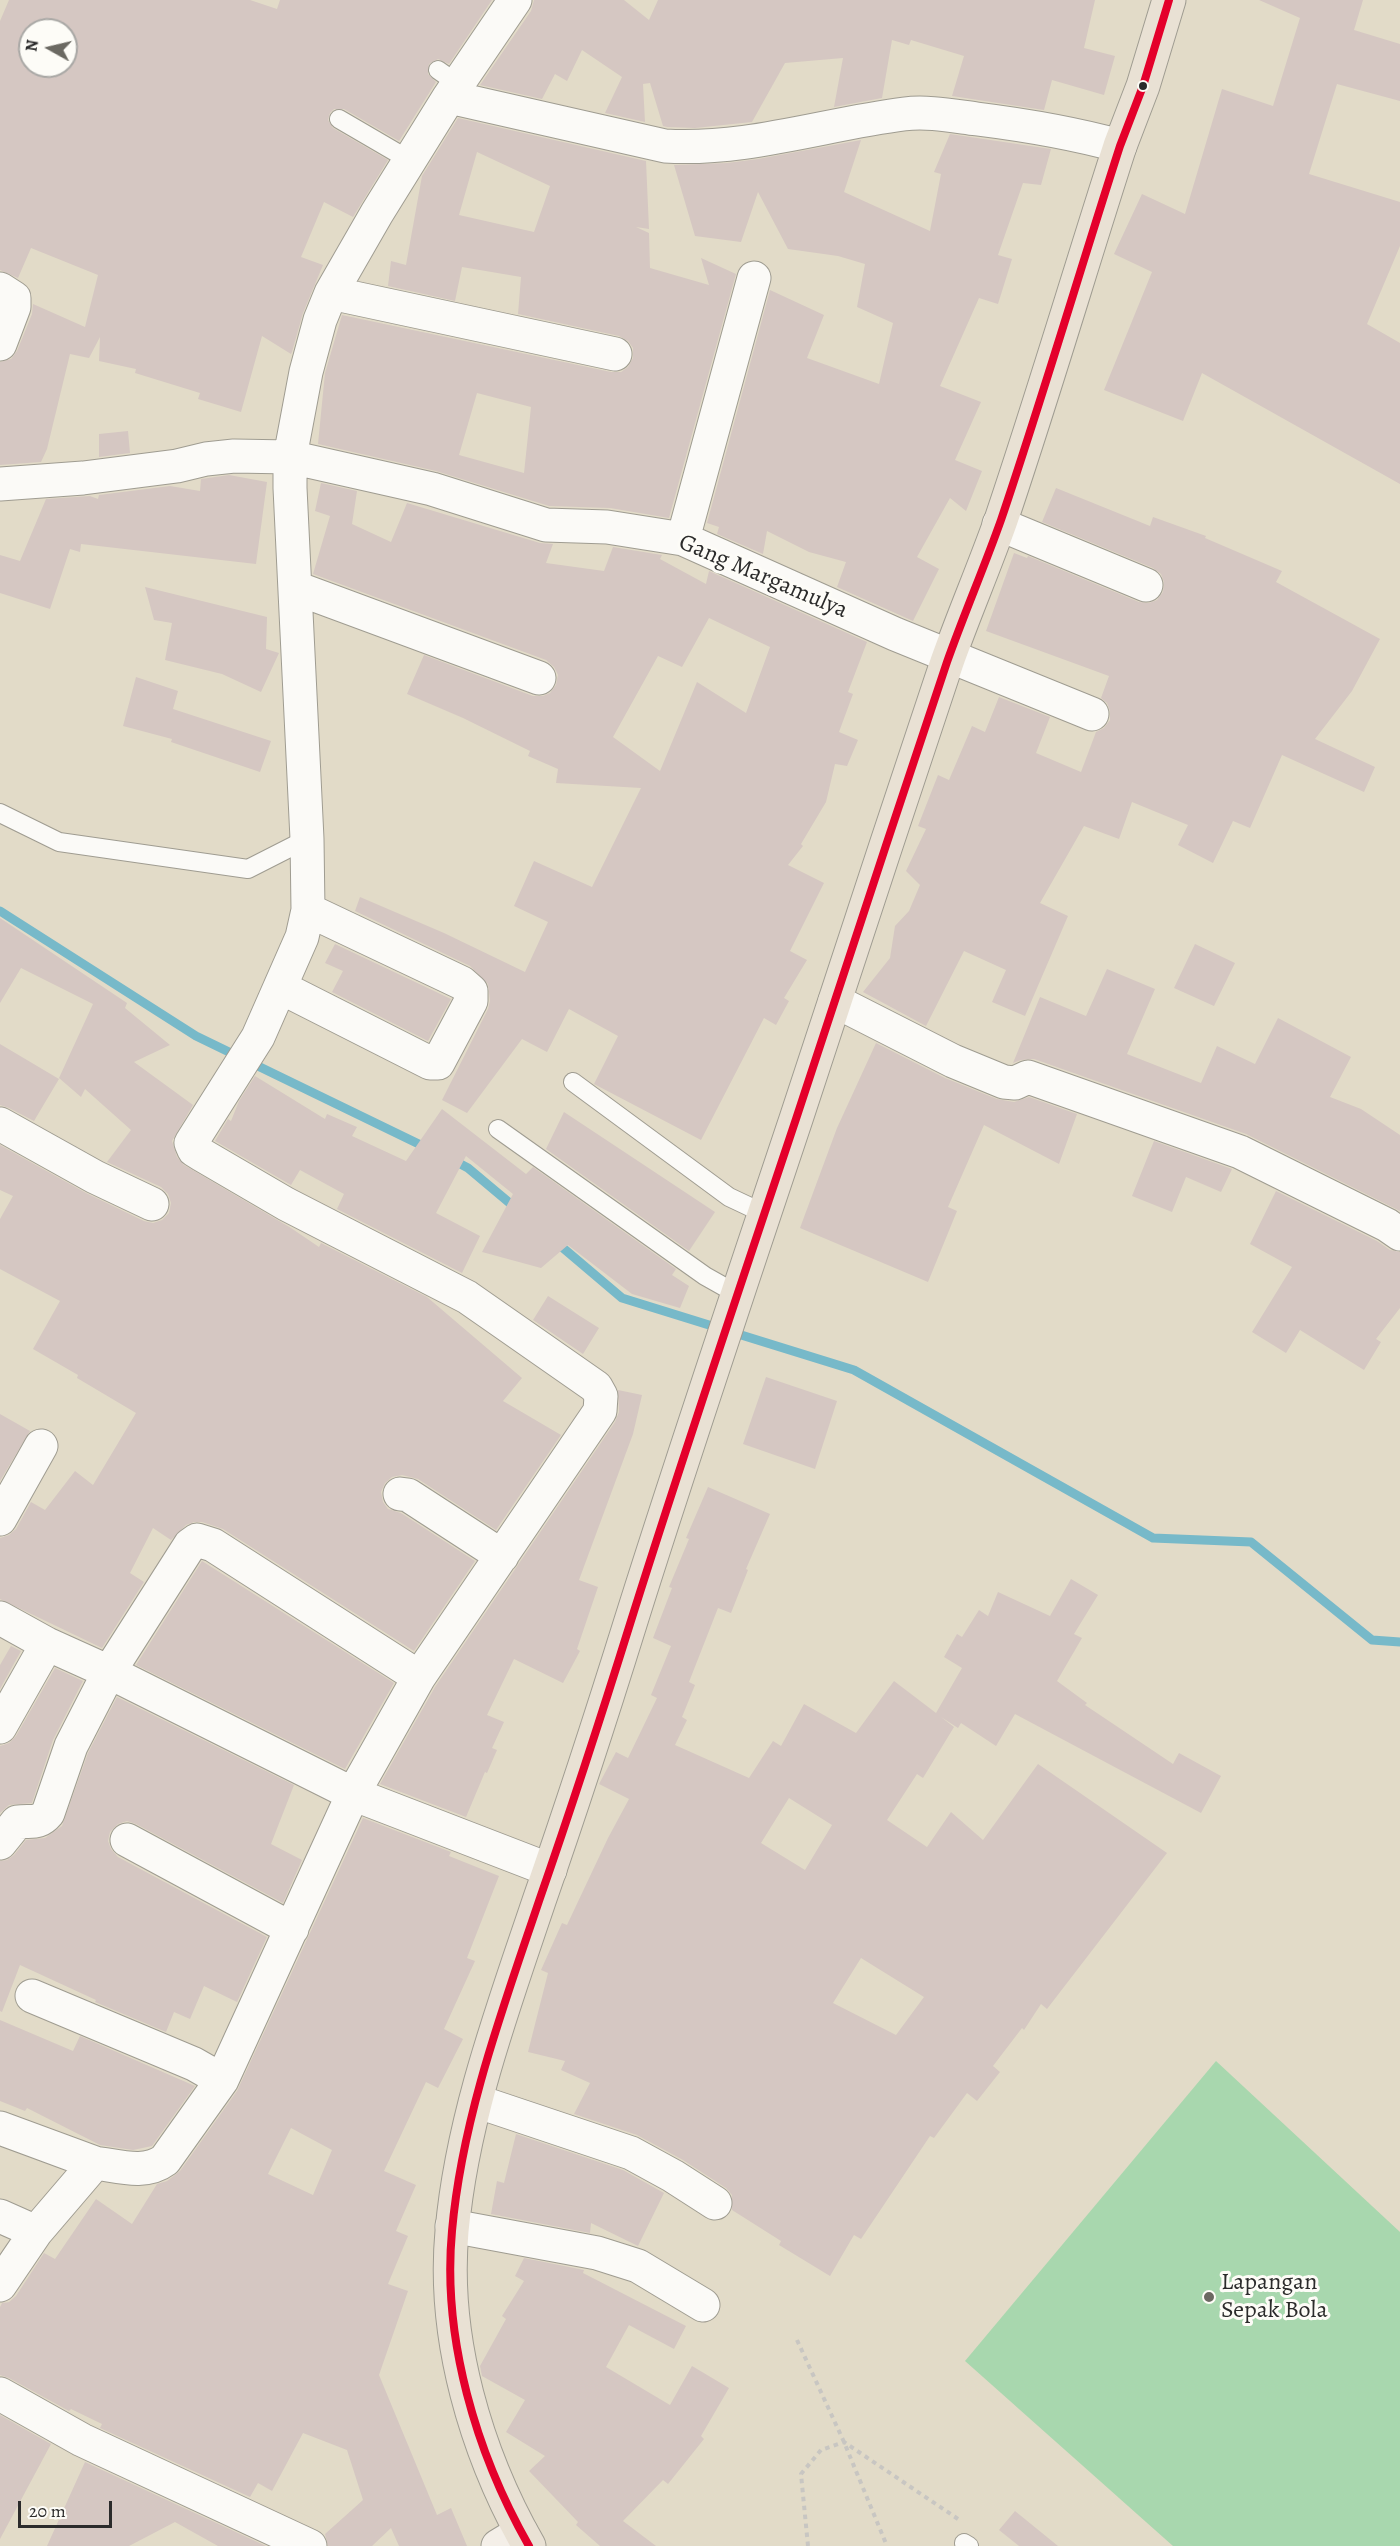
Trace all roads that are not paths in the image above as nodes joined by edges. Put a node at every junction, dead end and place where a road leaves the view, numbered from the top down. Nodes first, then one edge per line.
1 (515, 0) edge
2 (1169, 0) edge
3 (448, 84) junction
4 (339, 119) dead end
5 (1120, 146) junction
6 (411, 161) junction
7 (754, 278) dead end
8 (0, 289) edge
9 (331, 293) junction
10 (0, 344) edge
11 (615, 354) dead end
12 (290, 458) junction
13 (0, 484) edge
14 (999, 524) junction
15 (683, 539) junction
16 (1146, 585) dead end
17 (296, 588) junction
18 (950, 655) junction
19 (539, 678) dead end
20 (1092, 714) dead end
21 (0, 813) edge
22 (307, 839) junction
23 (308, 910) junction
24 (280, 987) junction
25 (835, 1000) junction
26 (573, 1082) dead end
27 (0, 1124) edge
28 (498, 1129) dead end
29 (152, 1204) dead end
30 (765, 1214) junction
31 (1400, 1234) edge
32 (734, 1305) junction
33 (41, 1446) dead end
34 (400, 1494) dead end
35 (0, 1519) edge
36 (502, 1556) junction
37 (0, 1618) edge
38 (47, 1644) junction
39 (109, 1672) junction
40 (418, 1677) junction
41 (0, 1727) edge
42 (353, 1794) junction
43 (127, 1840) dead end
44 (0, 1841) edge
45 (550, 1870) junction
46 (292, 1929) junction
47 (32, 1996) dead end
48 (222, 2080) junction
49 (476, 2101) junction
50 (0, 2128) edge
51 (95, 2163) junction
52 (715, 2203) dead end
53 (0, 2216) edge
54 (452, 2226) junction
55 (36, 2232) junction
56 (0, 2286) edge
57 (703, 2305) dead end
58 (0, 2394) edge
59 (516, 2541) edge
60 (310, 2546) edge

1 - 3 street
2 - 5 main road
3 - 5 street
3 - 6 street
4 - 6 lane
5 - 14 main road
6 - 9 street
7 - 15 street
8 - 10 street
9 - 11 street
9 - 12 street
12 - 13 street, Gang Margamulya
12 - 15 street, Gang Margamulya
12 - 17 street
14 - 16 street
14 - 18 main road
15 - 18 street, Gang Margamulya
17 - 19 street
17 - 22 street
18 - 20 street, Gang Margamulya
18 - 25 main road
21 - 22 lane
22 - 23 street
23 - 24 street
23 - 24 street
24 - 36 street
25 - 30 main road
25 - 31 street
26 - 30 lane
27 - 29 street
28 - 32 lane
30 - 32 main road
32 - 45 main road
33 - 35 street
34 - 36 street
36 - 40 street
37 - 38 street
38 - 39 street
38 - 41 street
39 - 40 street
39 - 42 street
39 - 44 street
40 - 42 street
42 - 45 street
42 - 46 street
43 - 46 street
45 - 49 main road
46 - 48 street
47 - 48 street
48 - 51 street
49 - 52 street
49 - 54 main road
50 - 51 street
51 - 55 street
53 - 55 street
54 - 57 street
54 - 59 main road
55 - 56 street
58 - 60 street

